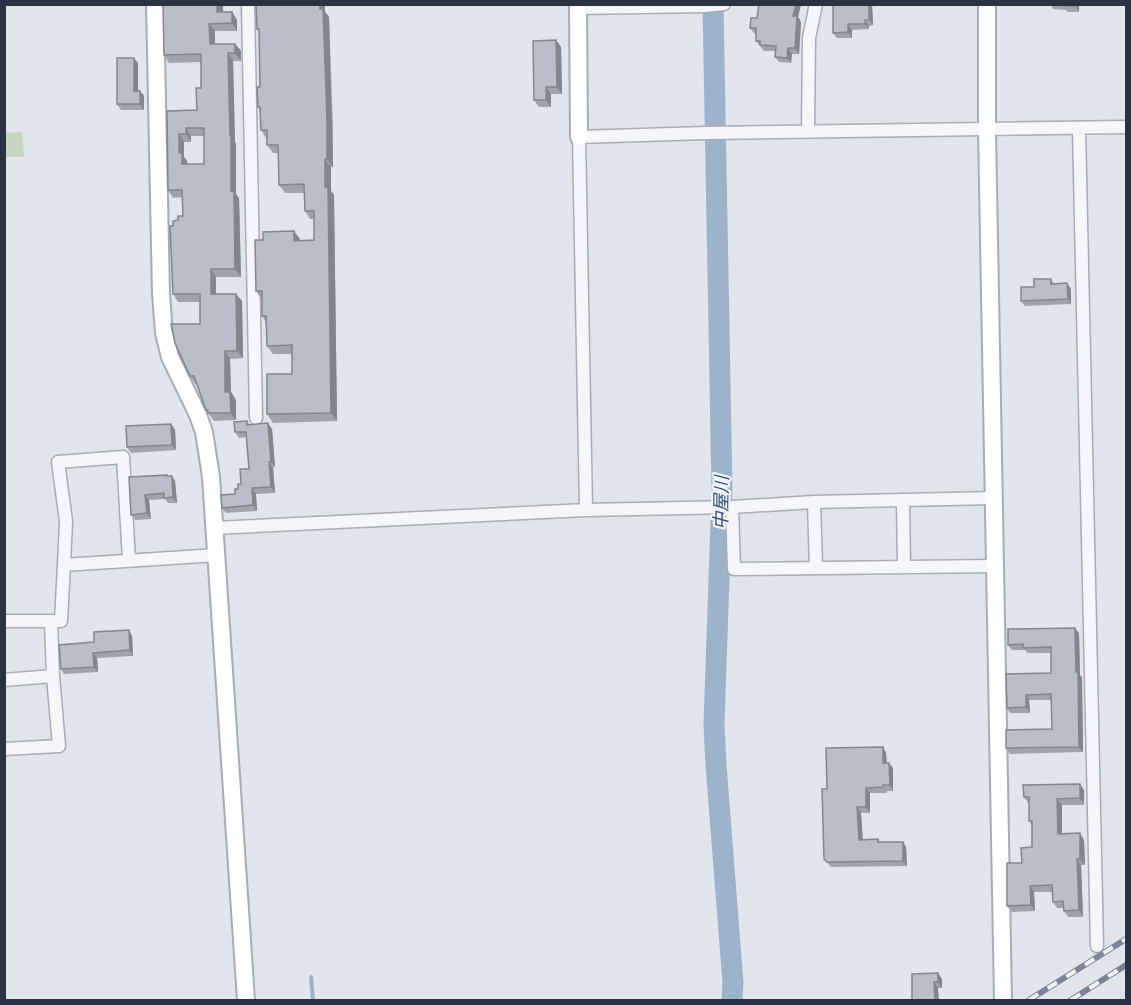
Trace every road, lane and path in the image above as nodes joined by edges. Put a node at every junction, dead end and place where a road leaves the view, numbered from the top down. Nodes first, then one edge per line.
1 (155, 4) edge
2 (248, 4) edge
3 (816, 4) edge
4 (987, 4) edge
5 (722, 5) edge
6 (578, 7) edge
7 (1126, 127) edge
8 (1080, 129) junction
9 (987, 130) junction
10 (808, 132) junction
11 (579, 137) junction
12 (256, 417) dead end
13 (993, 498) junction
14 (903, 500) junction
15 (814, 502) junction
16 (725, 508) junction
17 (586, 510) junction
18 (215, 528) junction
19 (217, 555) junction
20 (129, 560) junction
21 (64, 565) junction
22 (995, 566) junction
23 (904, 567) junction
24 (816, 568) junction
25 (4, 621) edge
26 (51, 621) junction
27 (53, 676) junction
28 (4, 680) edge
29 (4, 749) edge
30 (1096, 946) dead end
31 (246, 1000) edge
32 (1003, 1000) edge

1 - 18 street
2 - 12 street
3 - 10 street
4 - 9 street
5 - 6 street
6 - 11 street
7 - 8 street
8 - 9 street
8 - 30 street
9 - 10 street
9 - 13 street
10 - 11 street
11 - 17 street
13 - 14 street
13 - 22 street
14 - 15 street
14 - 23 street
15 - 16 street
15 - 24 street
16 - 17 street
16 - 24 street
17 - 18 street
18 - 19 street
19 - 20 street
19 - 31 street
20 - 21 street
20 - 21 street
21 - 26 street
22 - 23 street
22 - 32 street
23 - 24 street
25 - 26 street
26 - 27 street
27 - 28 street
27 - 29 street

